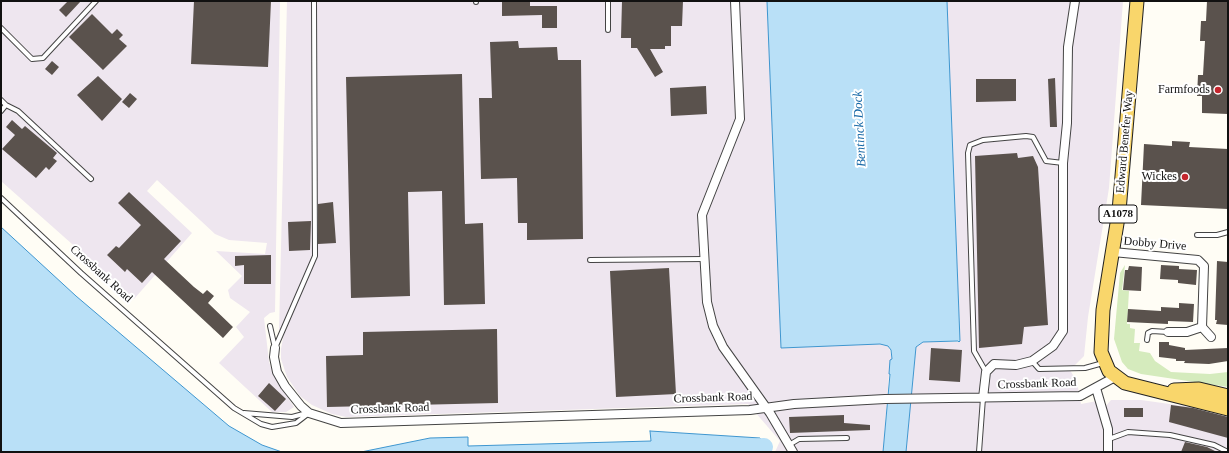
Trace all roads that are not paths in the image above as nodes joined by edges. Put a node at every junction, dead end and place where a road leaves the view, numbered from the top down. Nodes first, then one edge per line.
1 (96, 1) edge
2 (314, 1) edge
3 (608, 1) edge
4 (735, 1) edge
5 (1075, 1) edge
6 (1137, 1) edge
7 (1, 28) edge
8 (608, 30) dead end
9 (1, 100) edge
10 (6, 105) junction
11 (1, 111) edge
12 (1063, 163) junction
13 (91, 179) dead end
14 (1, 198) edge
15 (1228, 232) edge
16 (1197, 235) dead end
17 (1113, 252) junction
18 (705, 259) junction
19 (590, 260) dead end
20 (270, 326) dead end
21 (1202, 327) junction
22 (1168, 332) joint
23 (1211, 337) dead end
24 (1147, 340) dead end
25 (275, 348) junction
26 (1032, 361) junction
27 (1105, 362) junction
28 (986, 372) junction
29 (1115, 377) junction
30 (1096, 388) junction
31 (1158, 390) junction
32 (1228, 396) edge
33 (983, 398) junction
34 (766, 407) junction
35 (1228, 409) edge
36 (242, 413) junction
37 (309, 413) junction
38 (847, 438) dead end
39 (1109, 439) junction
40 (791, 449) edge
41 (980, 452) edge
42 (1108, 452) edge
43 (1228, 452) edge

1 - 7 lane
2 - 25 lane
3 - 8 lane
4 - 18 street
5 - 12 street
6 - 17 main road, Edward Benefer Way / A1078
9 - 10 lane
10 - 11 lane
10 - 13 lane
12 - 26 street
12 - 28 lane
14 - 36 lane, Crossbank Road
15 - 16 lane
17 - 21 street, Dobby Drive
17 - 27 main road, Edward Benefer Way / A1078
18 - 19 lane
18 - 34 street
20 - 25 lane
21 - 22 street
21 - 23 street
22 - 24 lane
25 - 37 street, Crossbank Road
26 - 27 lane
26 - 28 street
27 - 29 main road, Edward Benefer Way / A1078
28 - 33 street
29 - 30 street, Crossbank Road
29 - 31 main road, Edward Benefer Way / A1078
30 - 33 street, Crossbank Road
30 - 39 street
31 - 32 main road, Edward Benefer Way / A1078
31 - 35 main road, Edward Benefer Way / A1078
33 - 34 street, Crossbank Road
33 - 41 lane
34 - 37 street, Crossbank Road
34 - 40 street
36 - 37 lane, Crossbank Road
36 - 37 lane, Crossbank Road
38 - 40 lane
39 - 42 street
39 - 43 lane

